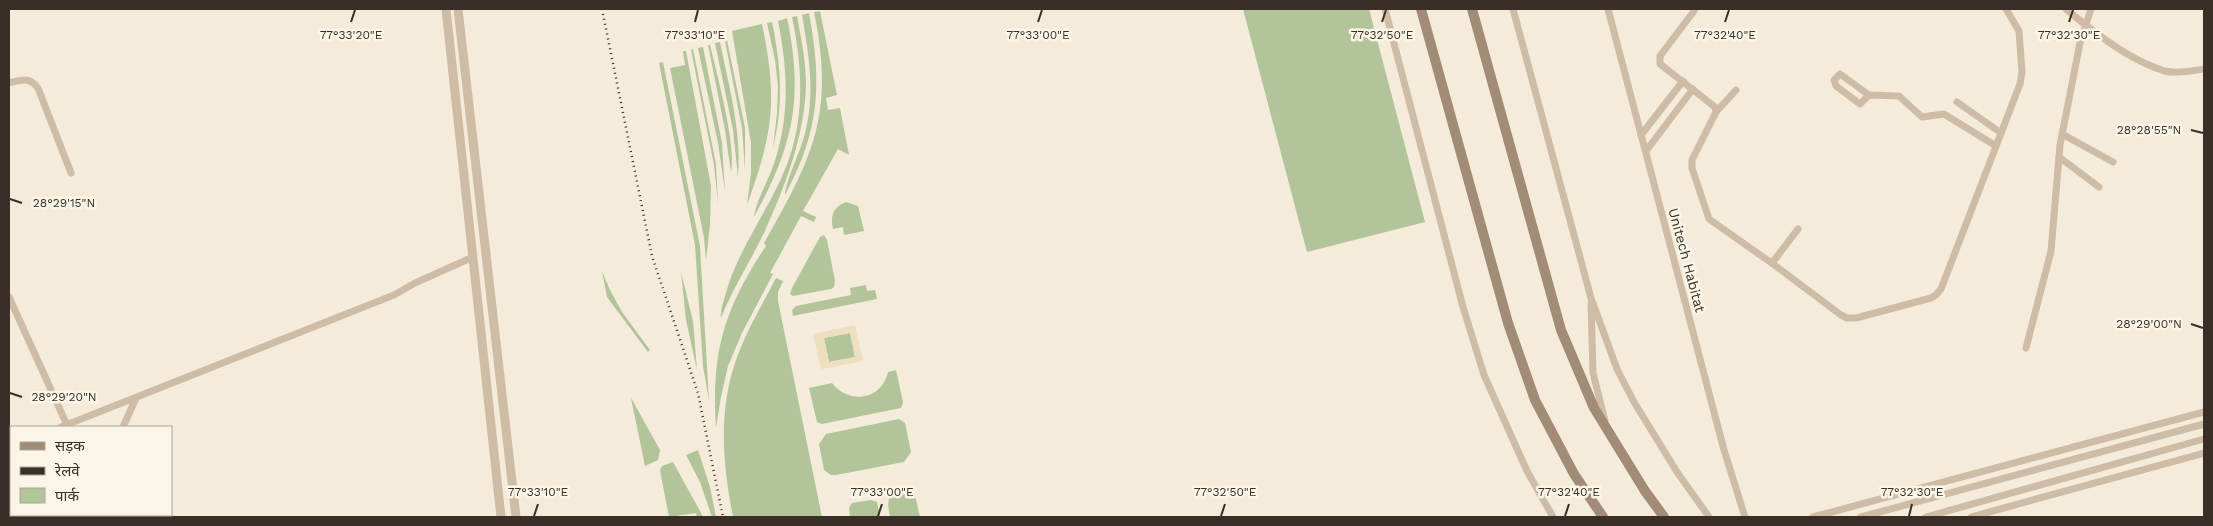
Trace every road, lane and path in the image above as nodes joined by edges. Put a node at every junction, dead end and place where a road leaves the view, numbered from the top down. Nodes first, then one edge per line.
1 (446, 9) edge
2 (458, 9) edge
3 (1385, 9) edge
4 (1421, 9) edge
5 (1472, 9) edge
6 (1513, 9) edge
7 (1608, 9) edge
8 (2006, 9) edge
9 (2066, 9) edge
10 (2091, 9) edge
11 (1694, 11) dead end
12 (2086, 26) junction
13 (2204, 69) edge
14 (1683, 81) junction
15 (9, 84) edge
16 (1693, 89) junction
17 (1736, 90) dead end
18 (1869, 95) junction
19 (1957, 102) dead end
20 (1716, 112) junction
21 (2001, 132) junction
22 (2062, 134) junction
23 (1641, 135) junction
24 (1996, 146) junction
25 (1646, 151) junction
26 (2059, 157) junction
27 (2113, 162) dead end
28 (71, 173) dead end
29 (2099, 187) dead end
30 (1798, 229) dead end
31 (473, 257) junction
32 (1772, 263) junction
33 (9, 297) edge
34 (1591, 298) junction
35 (2026, 348) dead end
36 (136, 398) junction
37 (2204, 412) edge
38 (2204, 424) edge
39 (64, 426) edge
40 (123, 426) edge
41 (1608, 430) junction
42 (2204, 439) edge
43 (2204, 453) edge
44 (1988, 499) junction
45 (1992, 512) junction
46 (501, 517) edge
47 (516, 517) edge
48 (1553, 517) edge
49 (1603, 517) edge
50 (1664, 517) edge
51 (1709, 517) edge
52 (1745, 517) edge
53 (1813, 517) edge
54 (1860, 517) edge
55 (1926, 517) edge
56 (1971, 517) edge

1 - 31 street
2 - 47 street
3 - 48 street
4 - 49 main road
5 - 41 main road
6 - 34 street
7 - 23 street, Unitech Habitat
8 - 21 street
9 - 12 street
10 - 12 street
11 - 14 street
12 - 13 street
12 - 22 street
14 - 16 street
14 - 23 street
15 - 28 street
16 - 20 street
16 - 25 street
17 - 20 street
18 - 18 street
18 - 24 street
19 - 21 street
20 - 32 street
21 - 24 street
22 - 26 street
22 - 27 street
23 - 25 street, Unitech Habitat
24 - 32 street
25 - 52 street, Unitech Habitat
26 - 29 street
26 - 35 street
30 - 32 street
31 - 36 street
31 - 46 street
33 - 39 street
34 - 41 street
34 - 51 street
36 - 39 street
36 - 40 street
37 - 53 street
38 - 54 street
41 - 50 main road
42 - 44 street
43 - 45 street
44 - 45 street
44 - 55 street
45 - 56 street

